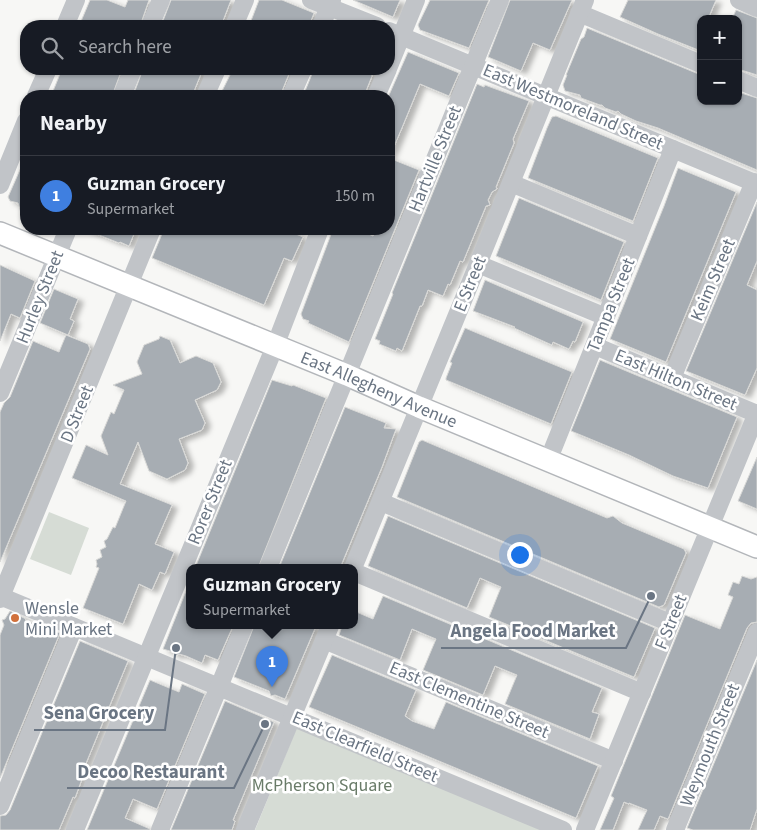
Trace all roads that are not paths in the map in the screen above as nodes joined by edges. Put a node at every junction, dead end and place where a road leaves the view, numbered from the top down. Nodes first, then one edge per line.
1 (76, 0) edge
2 (161, 0) edge
3 (245, 0) edge
4 (311, 0) edge
5 (416, 0) edge
6 (500, 0) edge
7 (739, 0) edge
8 (330, 4) edge
9 (582, 7) edge
10 (757, 8) edge
11 (68, 20) edge
12 (153, 20) edge
13 (237, 20) edge
14 (323, 20) edge
15 (363, 20) edge
16 (395, 34) edge
17 (697, 62) edge
18 (473, 65) junction
19 (45, 75) edge
20 (131, 75) edge
21 (214, 75) edge
22 (300, 75) edge
23 (385, 75) edge
24 (742, 82) edge
25 (757, 88) edge
26 (39, 90) edge
27 (124, 90) edge
28 (208, 90) edge
29 (294, 90) edge
30 (378, 90) edge
31 (546, 96) junction
32 (20, 136) edge
33 (674, 149) junction
34 (511, 183) junction
35 (755, 183) edge
36 (0, 185) edge
37 (0, 233) edge
38 (65, 235) edge
39 (150, 235) edge
40 (314, 235) edge
41 (638, 236) junction
42 (56, 256) junction
43 (478, 264) junction
44 (129, 286) junction
45 (606, 317) junction
46 (275, 346) junction
47 (595, 346) junction
48 (347, 375) junction
49 (672, 378) junction
50 (0, 393) edge
51 (419, 408) junction
52 (757, 414) edge
53 (753, 434) edge
54 (548, 461) junction
55 (380, 502) junction
56 (711, 528) junction
57 (757, 547) edge
58 (270, 564) edge
59 (355, 564) edge
60 (358, 574) edge
61 (0, 597) edge
62 (670, 623) junction
63 (74, 627) junction
64 (243, 629) edge
65 (757, 632) edge
66 (327, 633) edge
67 (146, 656) junction
68 (220, 686) junction
69 (642, 693) junction
70 (292, 716) junction
71 (614, 761) junction
72 (0, 806) edge
73 (75, 830) edge
74 (160, 830) edge
75 (246, 830) edge
76 (563, 830) edge
77 (585, 830) edge
78 (675, 830) edge

1 - 11 street
2 - 12 street
3 - 13 street
4 - 8 street
5 - 16 street
6 - 18 street, Hartville Street
7 - 10 street
8 - 14 street
8 - 15 street
9 - 17 street
9 - 31 street, E Street
16 - 18 street, East Westmoreland Street
18 - 31 street, East Westmoreland Street
18 - 48 street, Hartville Street
19 - 26 street
20 - 27 street
21 - 28 street
22 - 29 street
23 - 30 street
24 - 25 street
31 - 33 street, East Westmoreland Street
31 - 34 street, E Street
32 - 36 street
33 - 35 street, East Westmoreland Street
33 - 41 street, Tampa Street
34 - 41 street
34 - 43 street, E Street
35 - 49 street, Keim Street
37 - 42 main road, East Allegheny Avenue
38 - 42 street, Hurley Street
39 - 44 street, D Street
40 - 46 street, Rorer Street
41 - 45 street, Tampa Street
42 - 44 main road, East Allegheny Avenue
42 - 50 street, Hurley Street
43 - 45 street
43 - 51 street, E Street
44 - 46 main road, East Allegheny Avenue
44 - 61 street, D Street
45 - 47 street, Tampa Street
46 - 48 main road, East Allegheny Avenue
46 - 67 street, Rorer Street
47 - 49 street, East Hilton Street
47 - 54 street, Tampa Street
48 - 51 main road, East Allegheny Avenue
48 - 58 street, Hartville Street
49 - 52 street, East Hilton Street
51 - 54 main road, East Allegheny Avenue
51 - 55 street, E Street
52 - 53 street, F Street
53 - 56 street, F Street
54 - 56 main road, East Allegheny Avenue
55 - 59 street, E Street
55 - 62 street
56 - 57 main road, East Allegheny Avenue
56 - 62 street, F Street
60 - 69 street
61 - 63 street, East Clearfield Street
62 - 69 street, F Street
63 - 67 street, East Clearfield Street
63 - 72 street
64 - 68 street
65 - 78 street, Weymouth Street
66 - 70 street
66 - 71 street, East Clementine Street
67 - 68 street, East Clearfield Street
67 - 73 street, Rorer Street
68 - 70 street, East Clearfield Street
68 - 74 street
69 - 71 street, F Street
70 - 75 street
70 - 76 street, East Clearfield Street
71 - 77 street, F Street

